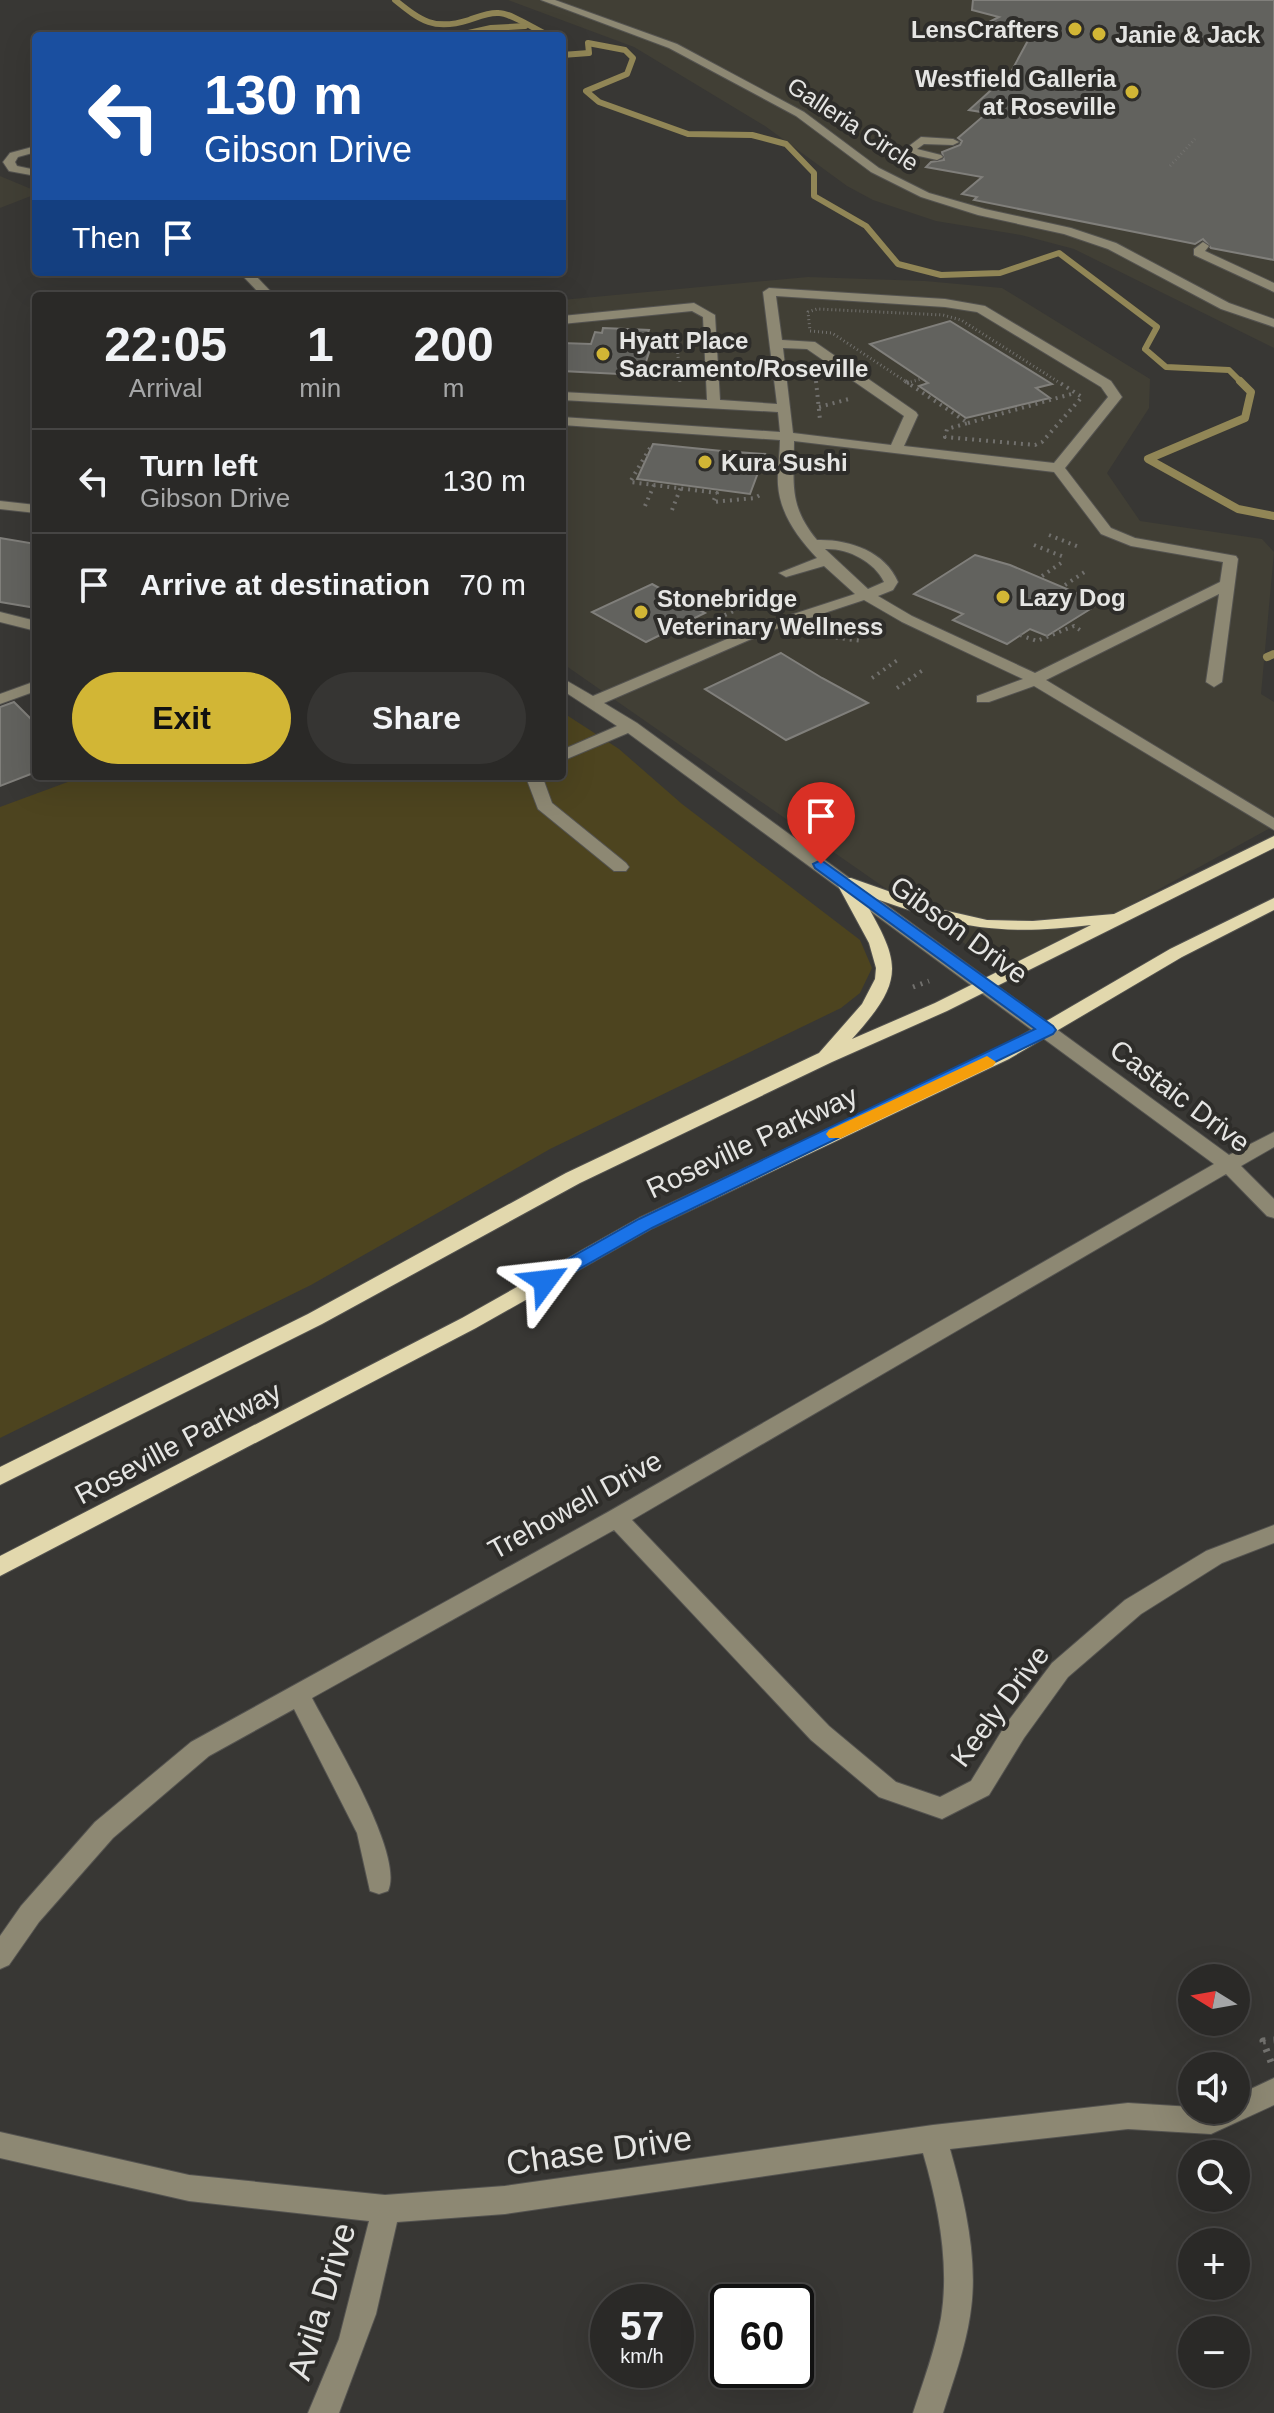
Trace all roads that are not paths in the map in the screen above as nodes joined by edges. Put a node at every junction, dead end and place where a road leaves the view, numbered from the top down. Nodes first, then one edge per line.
1 (546, 0) edge
2 (953, 142) dead end
3 (32, 150) edge
4 (0, 151) edge
5 (14, 155) junction
6 (937, 157) dead end
7 (19, 171) junction
8 (32, 173) edge
9 (1, 176) edge
10 (1203, 246) dead end
11 (249, 276) edge
12 (1274, 288) edge
13 (265, 292) edge
14 (566, 320) edge
15 (1274, 323) edge
16 (777, 344) junction
17 (566, 396) edge
18 (712, 404) junction
19 (784, 408) junction
20 (566, 421) edge
21 (786, 437) junction
22 (896, 449) junction
23 (1058, 468) junction
24 (0, 505) edge
25 (32, 509) edge
26 (814, 545) junction
27 (827, 560) junction
28 (786, 573) dead end
29 (1228, 584) junction
30 (866, 595) junction
31 (0, 617) edge
32 (32, 625) edge
33 (1035, 680) junction
34 (1214, 682) dead end
35 (566, 685) edge
36 (32, 687) edge
37 (0, 699) edge
38 (983, 699) dead end
39 (593, 702) junction
40 (631, 726) junction
41 (566, 754) edge
42 (535, 780) edge
43 (1274, 825) edge
44 (1274, 841) edge
45 (620, 867) dead end
46 (845, 882) junction
47 (1274, 903) edge
48 (1119, 918) junction
49 (987, 985) junction
50 (1047, 1030) junction
51 (825, 1058) junction
52 (1274, 1138) edge
53 (1228, 1164) junction
54 (1274, 1211) edge
55 (0, 1477) edge
56 (616, 1518) junction
57 (1274, 1534) edge
58 (0, 1567) edge
59 (298, 1694) junction
60 (379, 1883) dead end
61 (0, 1957) edge
62 (1274, 2091) edge
63 (1250, 2103) edge
64 (1178, 2115) edge
65 (933, 2138) junction
66 (0, 2145) edge
67 (385, 2209) junction
68 (323, 2413) edge
69 (928, 2413) edge

1 - 15 street, Galleria Circle
2 - 6 street
3 - 5 street
4 - 5 street
5 - 7 street
7 - 8 street
7 - 9 street
10 - 12 street
11 - 13 street
14 - 18 street
16 - 19 street
16 - 22 street
16 - 23 street
17 - 18 street
18 - 19 street
19 - 21 street
20 - 21 street
21 - 22 street
21 - 26 street
22 - 23 street
23 - 29 street
24 - 25 street
26 - 27 street
26 - 30 street
27 - 28 street
27 - 30 street
29 - 33 street
29 - 34 street
30 - 33 street
30 - 39 street
31 - 32 street
33 - 38 street
33 - 43 street
35 - 39 street, Gibson Drive
36 - 37 street
39 - 40 street, Gibson Drive
40 - 41 street
40 - 46 street, Gibson Drive
42 - 45 street
44 - 48 main road, Roseville Parkway
46 - 48 main road
46 - 49 street, Gibson Drive
46 - 51 main road
47 - 50 main road, Roseville Parkway
48 - 49 main road, Roseville Parkway
49 - 50 street, Gibson Drive
49 - 51 main road, Roseville Parkway
50 - 53 street, Castaic Drive
50 - 58 main road, Roseville Parkway
51 - 55 main road, Roseville Parkway
52 - 53 street, Trehowell Drive
53 - 54 street, Castaic Drive
53 - 56 street, Trehowell Drive
56 - 57 street, Keely Drive
56 - 59 street, Trehowell Drive
59 - 60 street
59 - 61 street, Trehowell Drive
62 - 63 street
64 - 65 street, Chase Drive
65 - 67 street, Chase Drive
65 - 69 street
66 - 67 street, Chase Drive
67 - 68 street, Avila Drive

